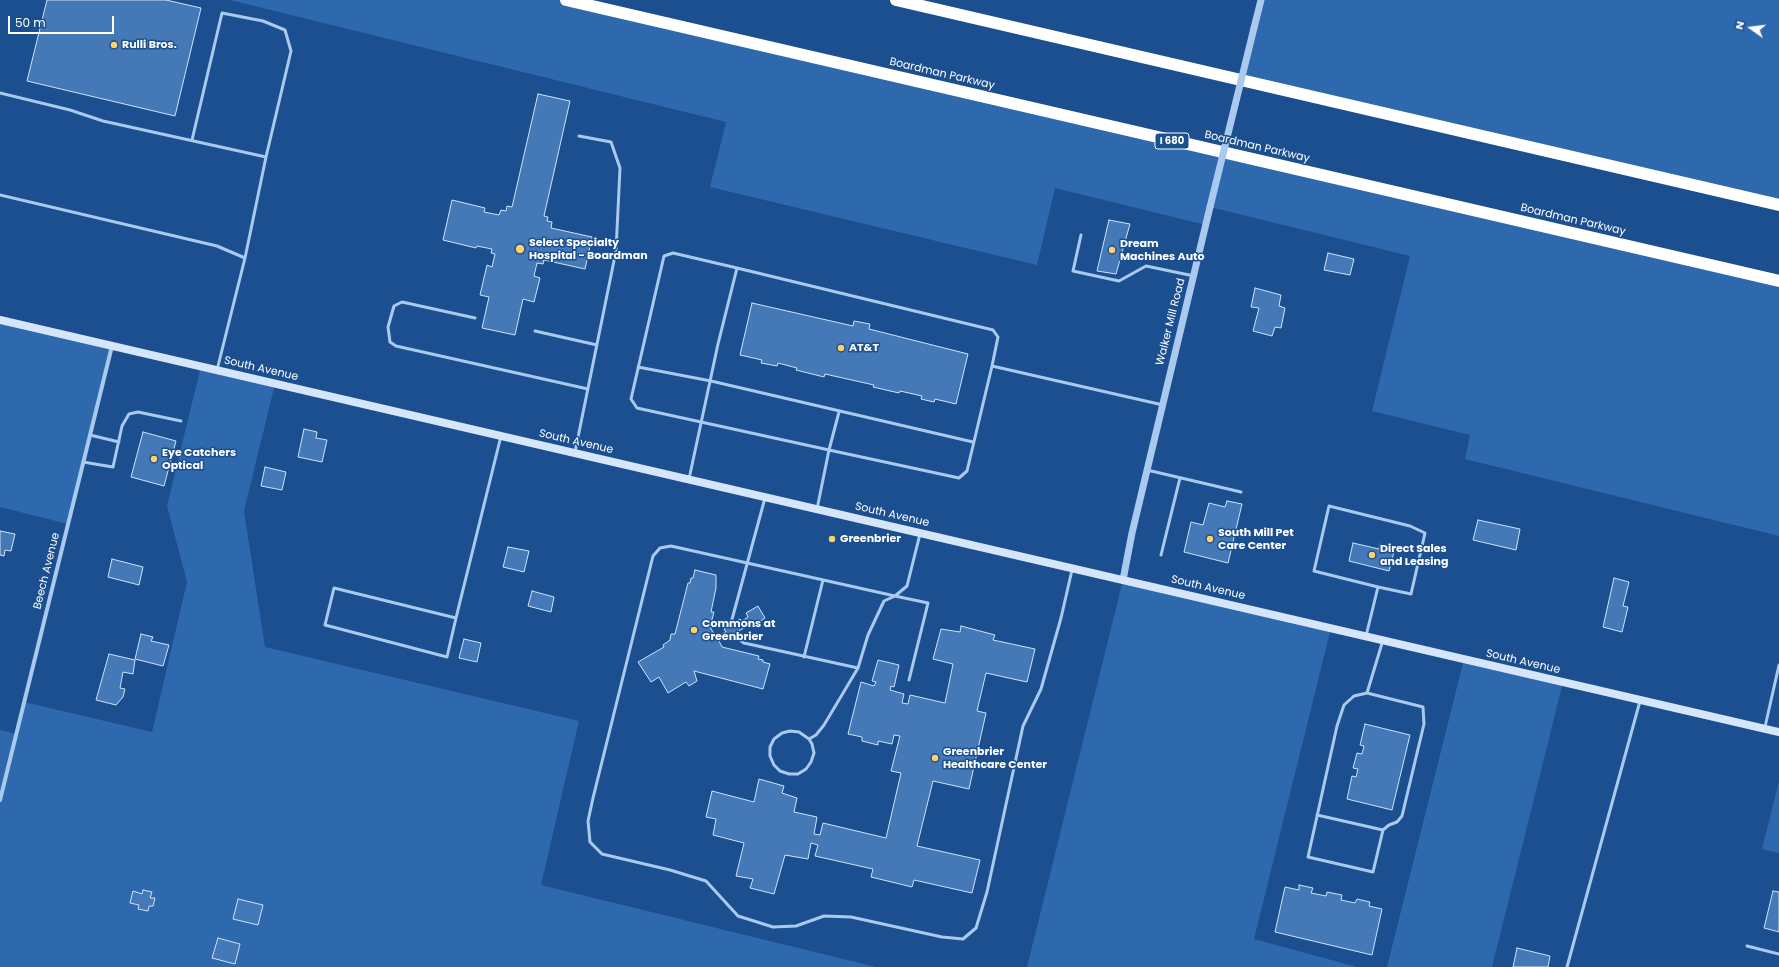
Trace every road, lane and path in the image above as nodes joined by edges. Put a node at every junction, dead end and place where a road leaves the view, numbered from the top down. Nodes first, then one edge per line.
1 (566, 0) edge
2 (896, 0) edge
3 (1261, 0) edge
4 (0, 93) edge
5 (579, 136) dead end
6 (192, 140) junction
7 (266, 157) junction
8 (0, 195) edge
9 (1779, 205) edge
10 (1081, 235) dead end
11 (245, 258) junction
12 (737, 268) junction
13 (1194, 276) junction
14 (1779, 281) edge
15 (475, 318) dead end
16 (0, 320) edge
17 (535, 332) dead end
18 (597, 345) junction
19 (112, 346) junction
20 (992, 366) junction
21 (638, 367) junction
22 (217, 370) junction
23 (711, 381) junction
24 (588, 389) junction
25 (1163, 405) junction
26 (839, 412) junction
27 (181, 421) dead end
28 (701, 422) junction
29 (90, 435) junction
30 (501, 436) junction
31 (119, 442) junction
32 (973, 442) junction
33 (829, 450) junction
34 (575, 453) junction
35 (83, 462) junction
36 (1147, 470) junction
37 (1180, 478) junction
38 (689, 480) junction
39 (1241, 492) dead end
40 (765, 497) junction
41 (816, 509) junction
42 (920, 533) junction
43 (1161, 555) dead end
44 (747, 564) junction
45 (1072, 568) junction
46 (823, 580) junction
47 (1122, 580) junction
48 (1378, 587) junction
49 (895, 596) junction
50 (456, 618) junction
51 (731, 623) dead end
52 (1366, 636) junction
53 (737, 638) dead end
54 (1383, 640) junction
55 (804, 657) junction
56 (1779, 665) edge
57 (858, 668) junction
58 (1778, 676) edge
59 (909, 680) dead end
60 (1367, 693) junction
61 (1640, 700) junction
62 (1765, 729) junction
63 (1779, 732) edge
64 (809, 739) junction
65 (0, 800) edge
66 (1317, 815) junction
67 (1383, 830) junction
68 (1747, 946) dead end
69 (1779, 954) edge
70 (1567, 967) edge

1 - 14 highway, Boardman Parkway / I 680
2 - 9 highway
3 - 13 street, Walker Mill Road, bridge
4 - 6 lane
5 - 18 lane
6 - 7 lane
6 - 7 lane
7 - 11 lane
8 - 11 lane
10 - 13 lane
11 - 22 lane
12 - 20 lane
12 - 21 lane
12 - 23 lane
13 - 25 street, Walker Mill Road
15 - 24 lane
16 - 19 main road, South Avenue
17 - 18 lane
18 - 24 lane
19 - 22 main road, South Avenue
19 - 29 street, Beech Avenue
20 - 25 lane
20 - 32 lane
21 - 23 lane
21 - 28 lane
22 - 30 main road, South Avenue
23 - 26 lane
23 - 28 lane
24 - 34 lane
25 - 36 street, Walker Mill Road
26 - 32 lane
26 - 33 lane
27 - 31 lane
28 - 33 lane
28 - 38 lane
29 - 31 lane
29 - 35 street, Beech Avenue
30 - 34 main road, South Avenue
30 - 50 lane
31 - 35 lane
32 - 33 lane
33 - 41 lane
34 - 38 main road, South Avenue
35 - 65 street, Beech Avenue
36 - 37 lane
36 - 47 street, Walker Mill Road
37 - 39 lane
37 - 43 lane
38 - 40 main road, South Avenue
40 - 41 main road, South Avenue
40 - 44 lane
41 - 42 main road, South Avenue
42 - 45 main road, South Avenue
42 - 49 lane
44 - 45 lane
44 - 46 lane
44 - 51 lane
45 - 47 main road, South Avenue
46 - 49 lane
46 - 55 lane
47 - 52 main road, South Avenue
48 - 48 lane
48 - 52 lane
49 - 57 lane
49 - 59 lane
50 - 50 lane
52 - 54 main road, South Avenue
53 - 55 lane
54 - 60 lane
54 - 61 main road, South Avenue
55 - 57 lane
56 - 58 lane
57 - 64 lane
58 - 62 lane
60 - 66 lane
60 - 67 lane
61 - 62 main road, South Avenue
61 - 70 lane
62 - 63 main road, South Avenue
64 - 64 lane
66 - 67 lane
66 - 67 lane
68 - 69 lane

